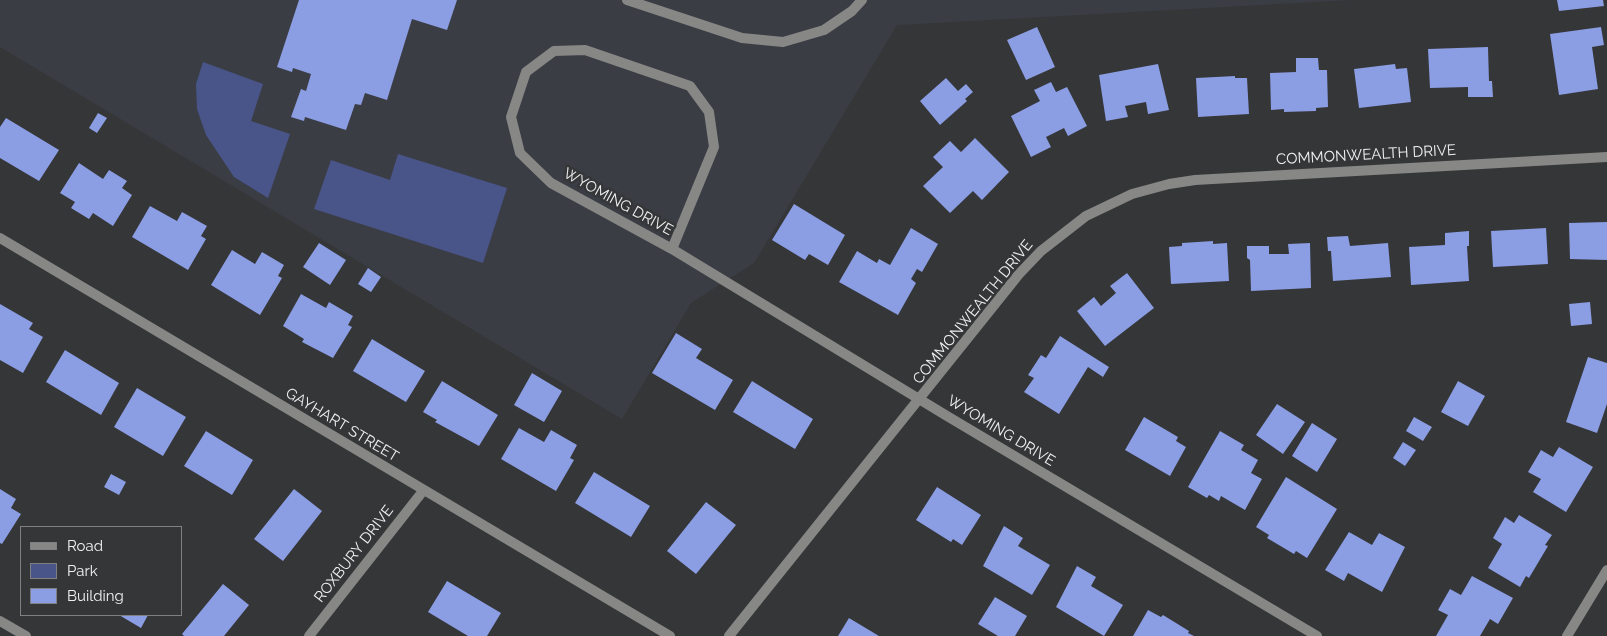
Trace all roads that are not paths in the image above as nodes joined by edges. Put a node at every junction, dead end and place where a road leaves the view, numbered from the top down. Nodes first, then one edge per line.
1 (627, 0) edge
2 (862, 0) edge
3 (1607, 157) edge
4 (0, 238) edge
5 (672, 249) junction
6 (920, 400) junction
7 (423, 491) junction
8 (1607, 570) edge
9 (0, 621) edge
10 (26, 636) edge
11 (309, 636) edge
12 (670, 636) edge
13 (728, 636) edge
14 (1317, 636) edge
15 (1568, 636) edge

1 - 2 street
3 - 6 street, COMMONWEALTH DRIVE
4 - 7 street, GAYHART STREET
5 - 5 street, WYOMING DRIVE
5 - 6 street, WYOMING DRIVE
6 - 13 street, COMMONWEALTH DRIVE
6 - 14 street, WYOMING DRIVE
7 - 11 street, ROXBURY DRIVE
7 - 12 street, GAYHART STREET
8 - 15 street
9 - 10 street

